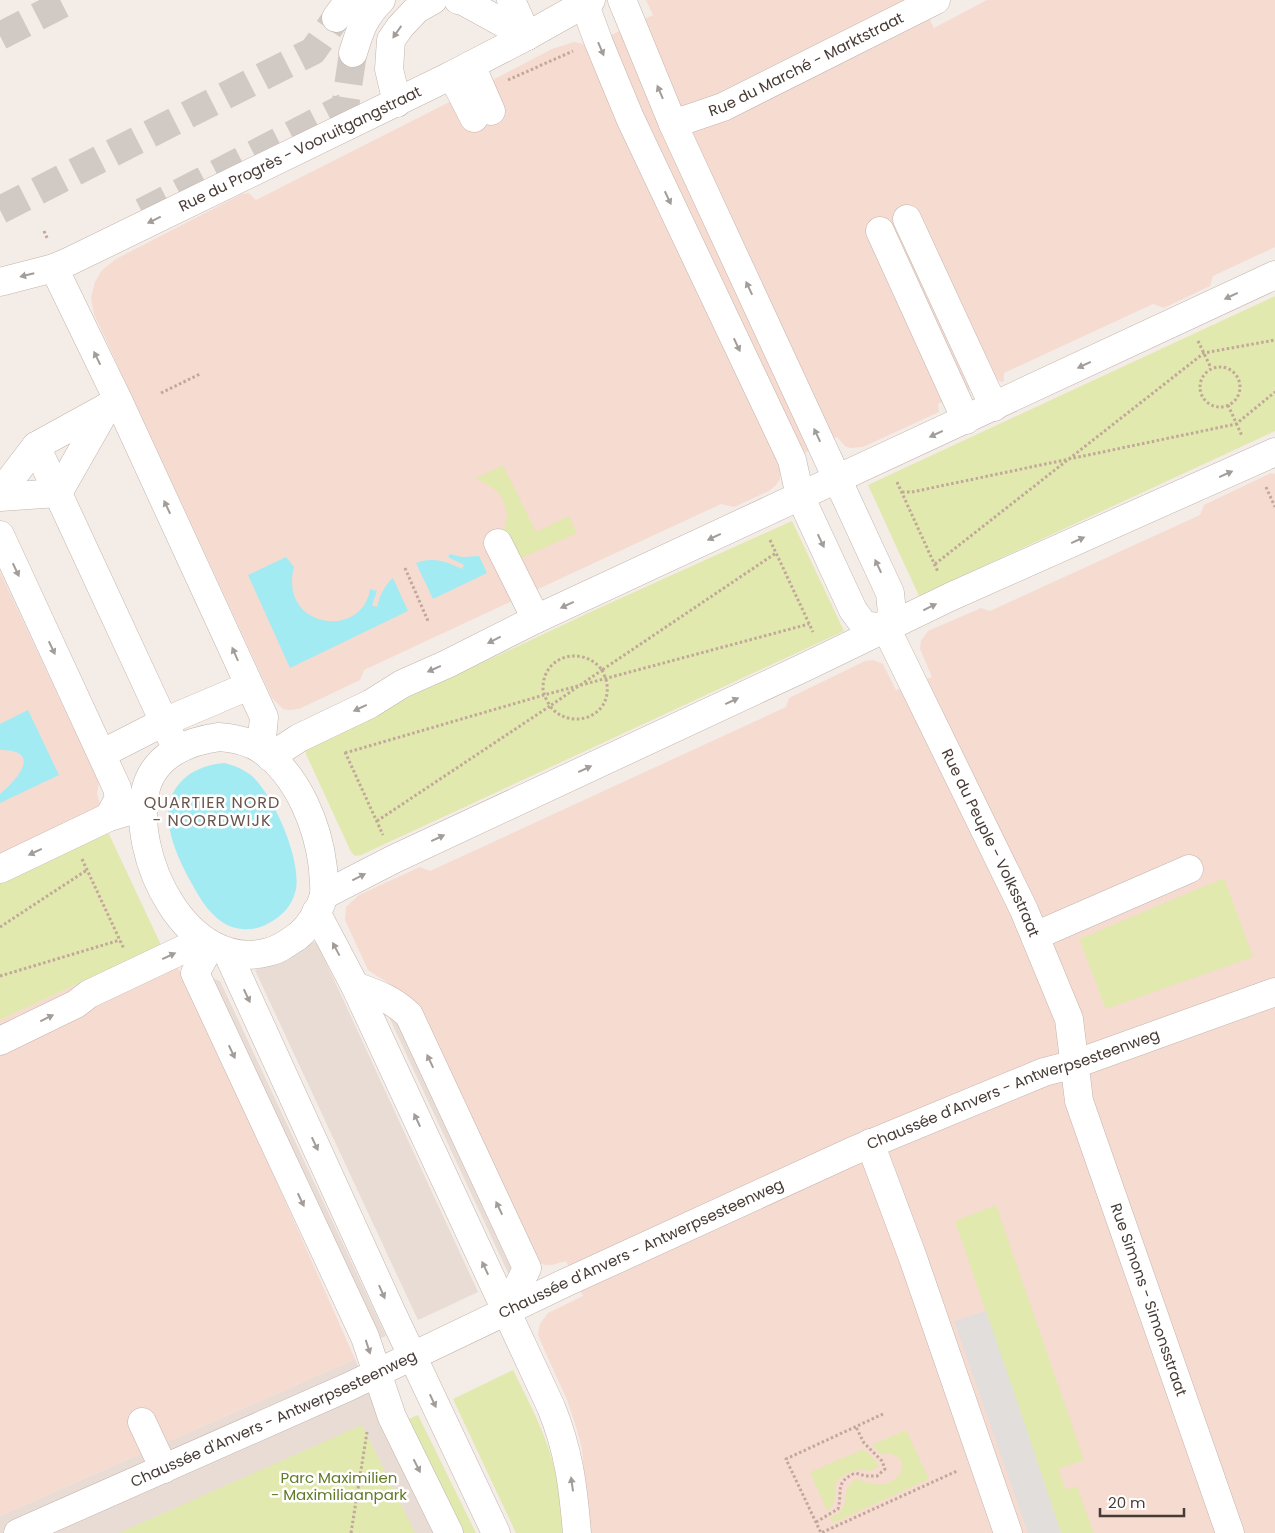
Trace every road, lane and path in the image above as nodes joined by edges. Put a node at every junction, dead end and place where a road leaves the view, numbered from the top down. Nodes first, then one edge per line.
1 (381, 0) edge
2 (432, 0) edge
3 (458, 0) edge
4 (490, 0) edge
5 (511, 0) edge
6 (622, 0) edge
7 (936, 0) edge
8 (586, 1) edge
9 (527, 36) junction
10 (578, 49) dead end
11 (353, 53) tunnel mouth
12 (462, 70) junction
13 (507, 81) dead end
14 (397, 103) junction
15 (483, 114) dead end
16 (673, 124) junction
17 (907, 219) dead end
18 (880, 231) dead end
19 (54, 268) junction
20 (1275, 275) edge
21 (0, 282) edge
22 (1194, 333) dead end
23 (1275, 340) edge
24 (1204, 353) junction
25 (1211, 368) junction
26 (200, 374) dead end
27 (1275, 392) edge
28 (161, 394) dead end
29 (1228, 405) junction
30 (994, 407) junction
31 (966, 420) junction
32 (1236, 424) junction
33 (1245, 441) dead end
34 (36, 446) junction
35 (1275, 452) edge
36 (1065, 461) junction
37 (894, 475) dead end
38 (838, 480) junction
39 (1264, 484) dead end
40 (902, 492) junction
41 (0, 493) edge
42 (58, 493) junction
43 (800, 496) junction
44 (0, 497) edge
45 (1275, 507) edge
46 (0, 535) edge
47 (771, 542) dead end
48 (493, 547) dead end
49 (776, 553) junction
50 (934, 564) junction
51 (404, 568) dead end
52 (940, 576) dead end
53 (428, 620) dead end
54 (530, 622) junction
55 (809, 624) junction
56 (886, 628) junction
57 (815, 637) dead end
58 (602, 670) junction
59 (606, 680) junction
60 (575, 688) junction
61 (239, 690) dead end
62 (544, 695) junction
63 (550, 706) junction
64 (168, 729) junction
65 (342, 747) dead end
66 (111, 749) dead end
67 (266, 753) junction
68 (345, 753) junction
69 (117, 788) junction
70 (144, 801) junction
71 (109, 817) junction
72 (80, 856) dead end
73 (0, 869) edge
74 (1189, 869) dead end
75 (87, 870) junction
76 (320, 904) junction
77 (0, 927) edge
78 (1035, 936) junction
79 (214, 946) junction
80 (0, 976) edge
81 (355, 986) junction
82 (1275, 992) edge
83 (0, 1040) edge
84 (1075, 1064) junction
85 (870, 1143) junction
86 (506, 1312) junction
87 (412, 1357) junction
88 (377, 1374) junction
89 (883, 1414) dead end
90 (142, 1422) dead end
91 (856, 1427) junction
92 (368, 1428) dead end
93 (983, 1460) junction
94 (164, 1469) junction
95 (816, 1522) junction
96 (18, 1533) edge
97 (351, 1533) edge
98 (450, 1533) edge
99 (496, 1533) edge
100 (577, 1533) edge
101 (1008, 1533) edge
102 (1230, 1533) edge

1 - 11 street
2 -> 14 street
3 - 9 street
4 - 9 street
5 - 9 street
16 -> 6 street
7 - 16 street, Rue du Marché - Marktstraat
8 - 9 street, Rue du Progrès - Vooruitgangstraat
8 -> 43 street
9 - 12 street, Rue du Progrès - Vooruitgangstraat
10 - 13 path
12 - 14 street, Rue du Progrès - Vooruitgangstraat
12 - 15 street
14 -> 19 street, Rue du Progrès - Vooruitgangstraat
38 -> 16 street
17 - 30 street
18 - 31 street
19 -> 21 street, Rue du Progrès - Vooruitgangstraat
67 -> 19 street
20 -> 30 street
22 - 24 path
23 - 24 path
24 - 25 path
24 - 36 path
25 - 29 path
25 - 29 path
26 - 28 path
27 - 32 path
29 - 32 path
30 - 31 street
31 -> 38 street
32 - 33 path
32 - 36 path
34 - 41 street
34 - 42 street
34 - 42 street
56 -> 35 street
36 - 40 path
36 - 50 path
37 - 40 path
38 - 43 street
56 -> 38 street
39 - 45 path
40 - 50 path
42 - 44 street
42 - 64 street
43 -> 54 street
43 -> 56 street
46 -> 69 street
47 - 49 path
48 - 54 street
49 - 55 path
49 - 58 path
50 - 52 path
51 - 53 path
54 -> 67 street
55 - 57 path
55 - 59 path
76 -> 56 street
56 - 78 street, Rue du Peuple - Volksstraat
58 - 59 path
58 - 60 path
58 - 62 path
59 - 60 path
59 - 63 path
60 - 62 path
60 - 63 path
61 - 64 street
62 - 63 path
62 - 68 path
63 - 68 path
64 - 66 street
65 - 68 path
67 - 70 street
67 - 76 street
69 - 70 street
69 - 71 street
70 - 71 street
70 - 79 street
71 -> 73 street
72 - 75 path
74 - 78 street
75 - 77 path
75 - 80 path
76 - 79 street
81 -> 76 street
78 - 84 street, Rue du Peuple - Volksstraat
83 -> 79 street
79 -> 87 street
79 -> 88 street
86 -> 81 street
86 -> 81 street
82 - 84 street, Chaussée d'Anvers - Antwerpsesteenweg
84 - 85 street, Chaussée d'Anvers - Antwerpsesteenweg
84 - 102 street, Rue Simons - Simonsstraat
85 - 86 street, Chaussée d'Anvers - Antwerpsesteenweg
85 - 93 street
86 - 87 street, Chaussée d'Anvers - Antwerpsesteenweg
100 -> 86 street
87 - 88 street, Chaussée d'Anvers - Antwerpsesteenweg
87 -> 99 street
88 - 94 street, Chaussée d'Anvers - Antwerpsesteenweg
88 -> 98 street
89 - 91 path
90 - 94 street
91 - 95 path
91 - 95 path
92 - 97 path
93 - 95 path
93 - 101 street
94 - 96 street, Chaussée d'Anvers - Antwerpsesteenweg

